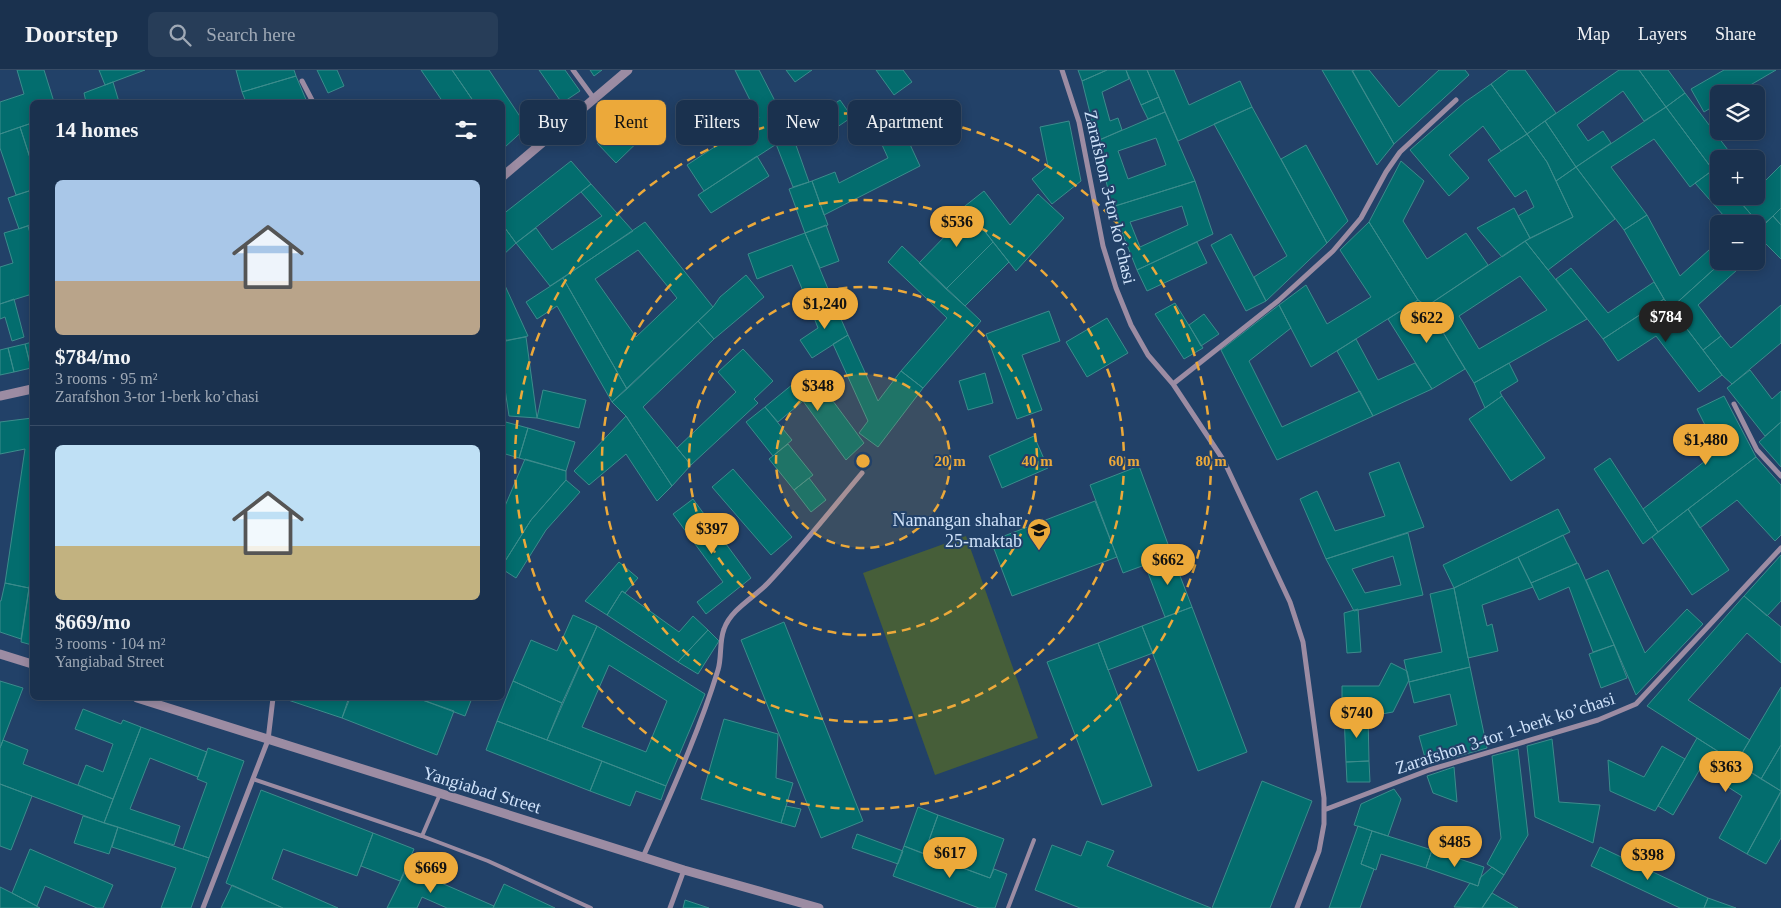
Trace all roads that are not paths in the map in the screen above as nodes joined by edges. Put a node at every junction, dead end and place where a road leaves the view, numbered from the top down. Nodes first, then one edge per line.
1 (573, 70) edge
2 (628, 70) edge
3 (1062, 70) edge
4 (302, 81) dead end
5 (312, 100) edge
6 (595, 100) junction
7 (1456, 100) dead end
8 (505, 175) edge
9 (1173, 384) junction
10 (30, 389) edge
11 (0, 396) edge
12 (1734, 404) dead end
13 (862, 473) dead end
14 (1781, 476) edge
15 (1781, 548) edge
16 (0, 654) edge
17 (30, 663) edge
18 (143, 700) edge
19 (273, 700) edge
20 (268, 740) junction
21 (253, 779) junction
22 (440, 794) junction
23 (1324, 810) junction
24 (422, 836) junction
25 (1034, 840) dead end
26 (643, 857) junction
27 (684, 870) junction
28 (203, 908) edge
29 (591, 908) edge
30 (670, 908) edge
31 (819, 908) edge
32 (1008, 908) edge
33 (1297, 908) edge

1 - 6 street
2 - 6 street
3 - 9 street, Zarafshon 3-tor koʻchasi
4 - 5 street
6 - 8 street
7 - 9 street
9 - 23 street, Zarafshon 3-tor koʻchasi
10 - 11 street
12 - 14 street
13 - 26 street
15 - 23 street, Zarafshon 3-tor 1-berk koʼchasi
16 - 17 street
18 - 20 street, Yangiabad Street
19 - 20 street
20 - 21 street
20 - 22 street, Yangiabad Street
21 - 24 lane
21 - 28 street
22 - 24 lane
22 - 26 street, Yangiabad Street
23 - 33 street, Zarafshon 3-tor koʻchasi
24 - 29 lane
25 - 32 lane
26 - 27 street, Yangiabad Street
27 - 30 street
27 - 31 street, Yangiabad Street

